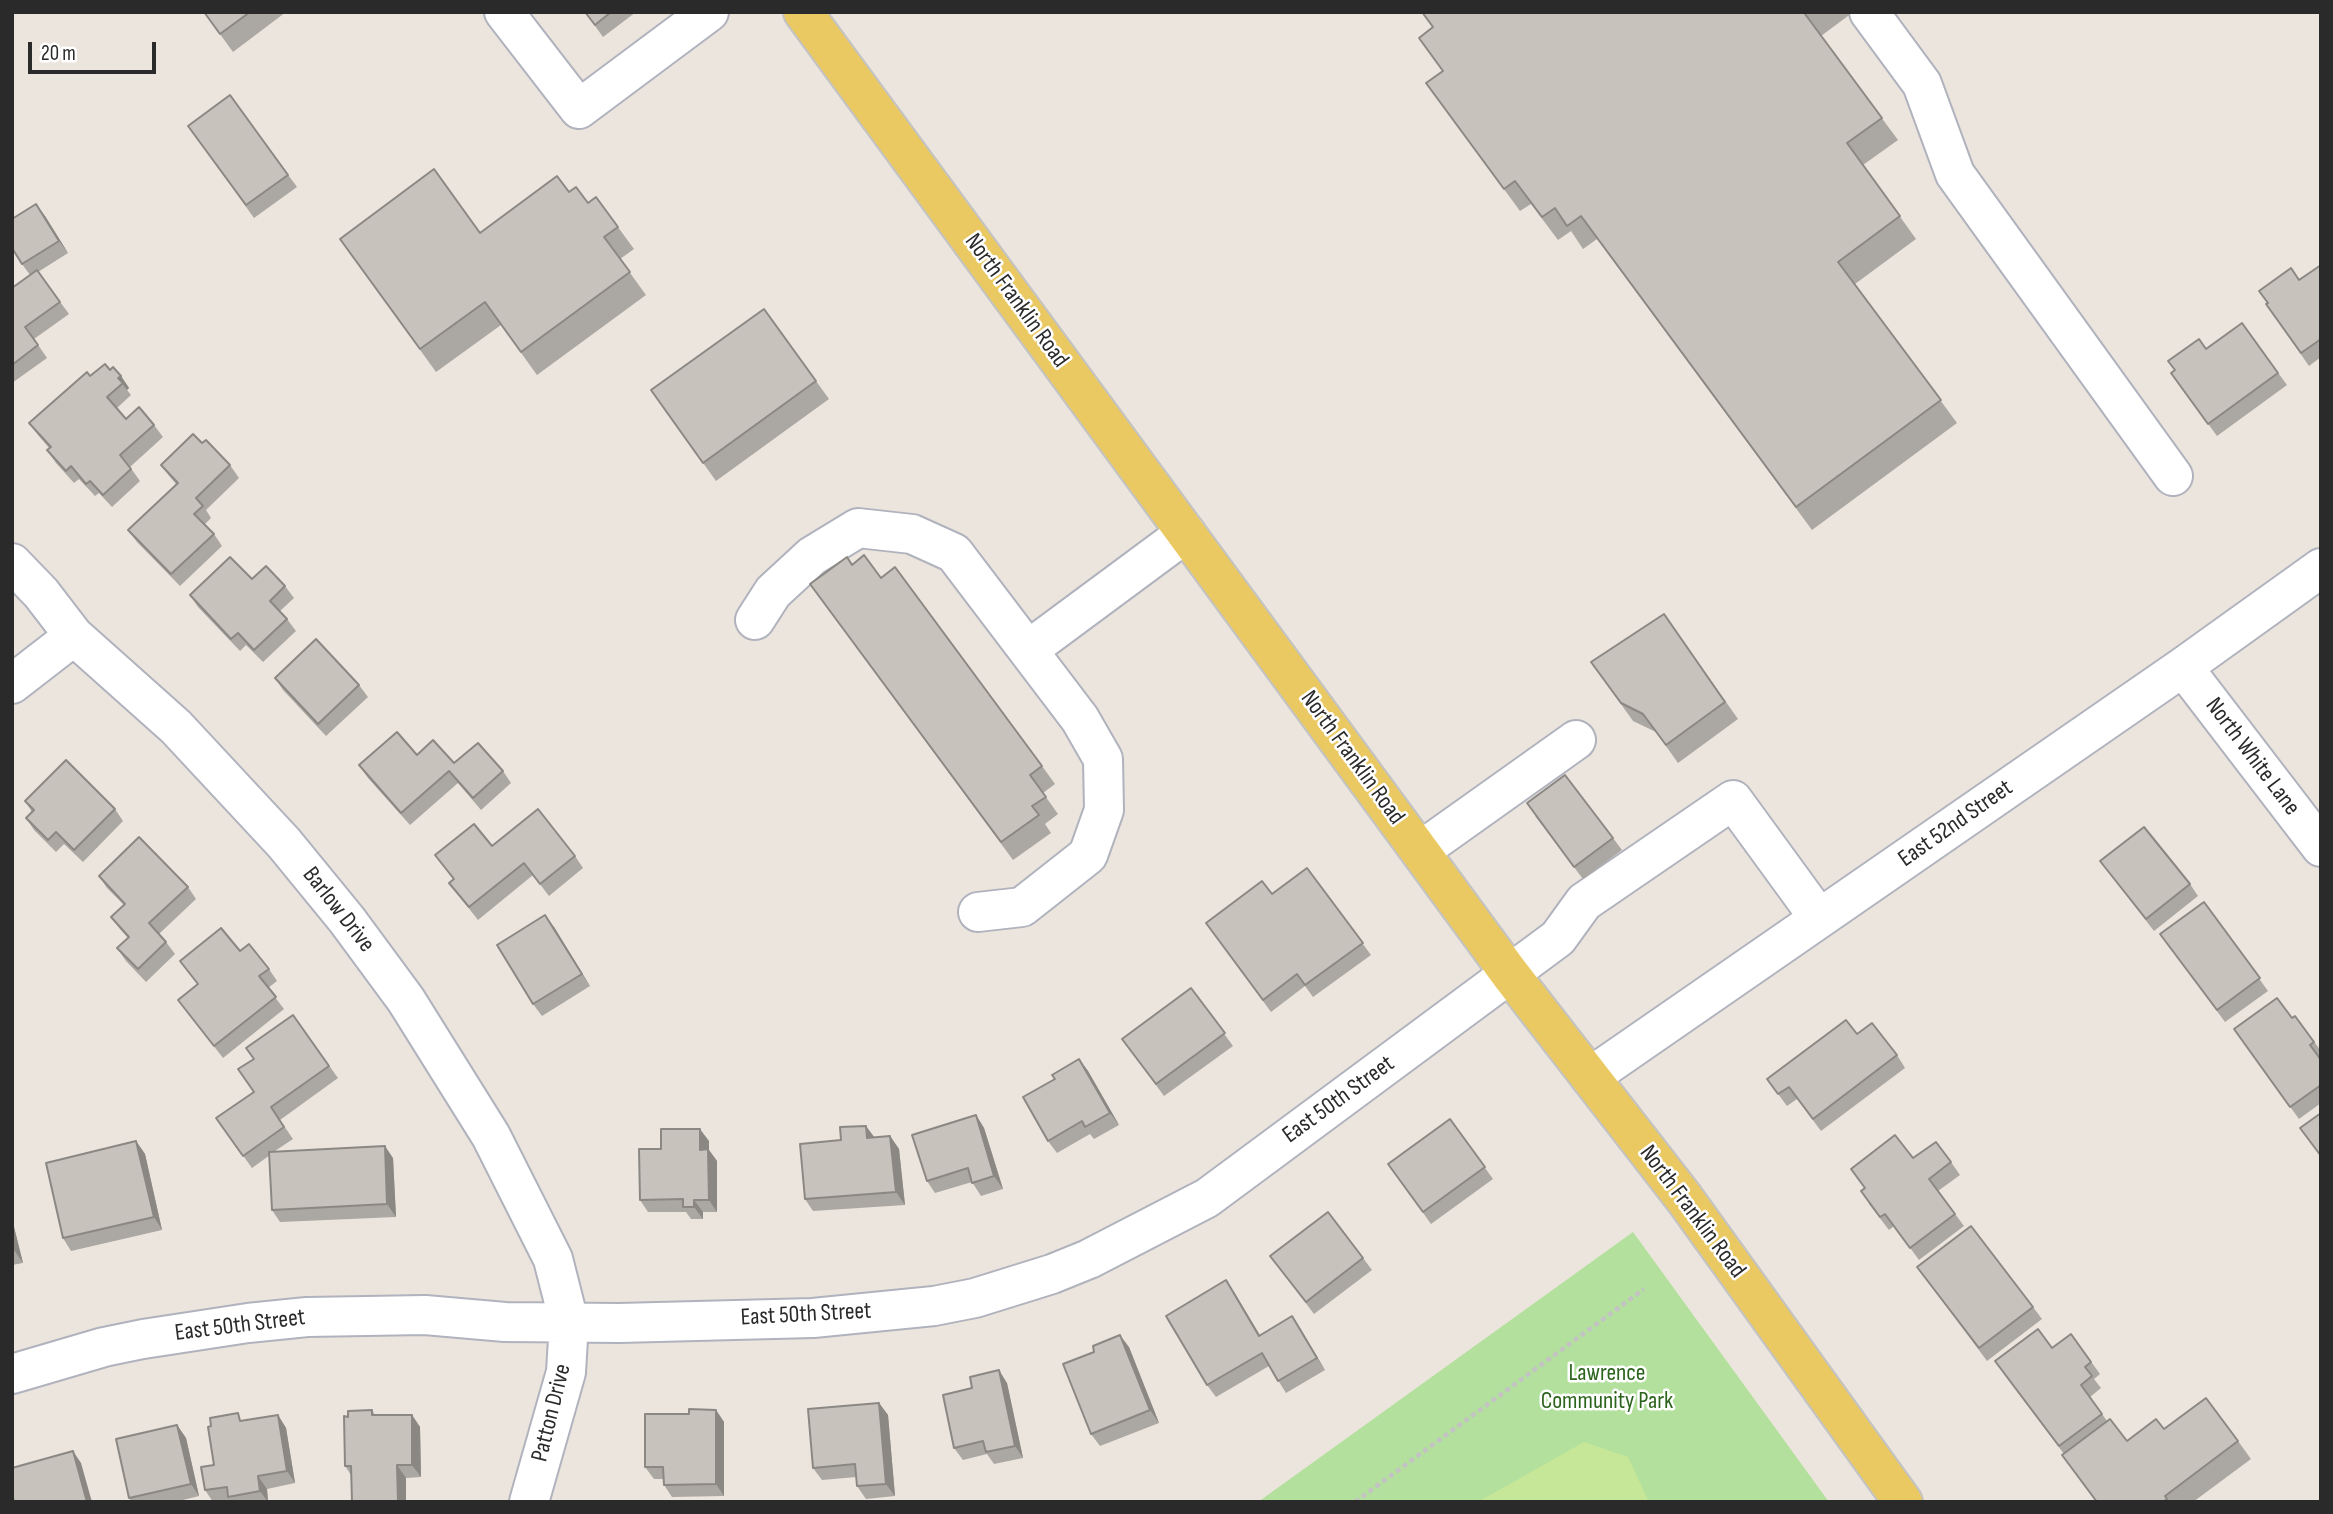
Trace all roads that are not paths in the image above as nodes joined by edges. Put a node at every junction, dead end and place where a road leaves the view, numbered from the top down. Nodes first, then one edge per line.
1 (504, 12) edge
2 (803, 12) edge
3 (1869, 12) edge
4 (686, 19) edge
5 (2173, 476) dead end
6 (1186, 533) junction
7 (12, 563) edge
8 (2321, 568) edge
9 (755, 620) dead end
10 (74, 636) junction
11 (1028, 650) junction
12 (2183, 667) junction
13 (12, 684) edge
14 (1576, 740) dead end
15 (2321, 847) edge
16 (1420, 851) junction
17 (978, 912) dead end
18 (1819, 918) junction
19 (1510, 974) junction
20 (1590, 1077) junction
21 (569, 1322) junction
22 (12, 1374) edge
23 (529, 1502) edge
24 (1903, 1502) edge

1 - 4 street
2 - 6 main road, North Franklin Road
3 - 5 street
6 - 11 street
6 - 16 main road, North Franklin Road
7 - 10 street, Barlow Drive
8 - 12 street, East 52nd Street
9 - 11 street
10 - 13 street
10 - 21 street, Barlow Drive
11 - 17 street
12 - 15 street, North White Lane
12 - 18 street, East 52nd Street
14 - 16 street
16 - 19 main road, North Franklin Road
18 - 19 street, East 50th Street
18 - 20 street, East 52nd Street
19 - 20 main road, North Franklin Road
19 - 21 street, East 50th Street
20 - 24 main road, North Franklin Road
21 - 22 street, East 50th Street
21 - 23 street, Patton Drive

